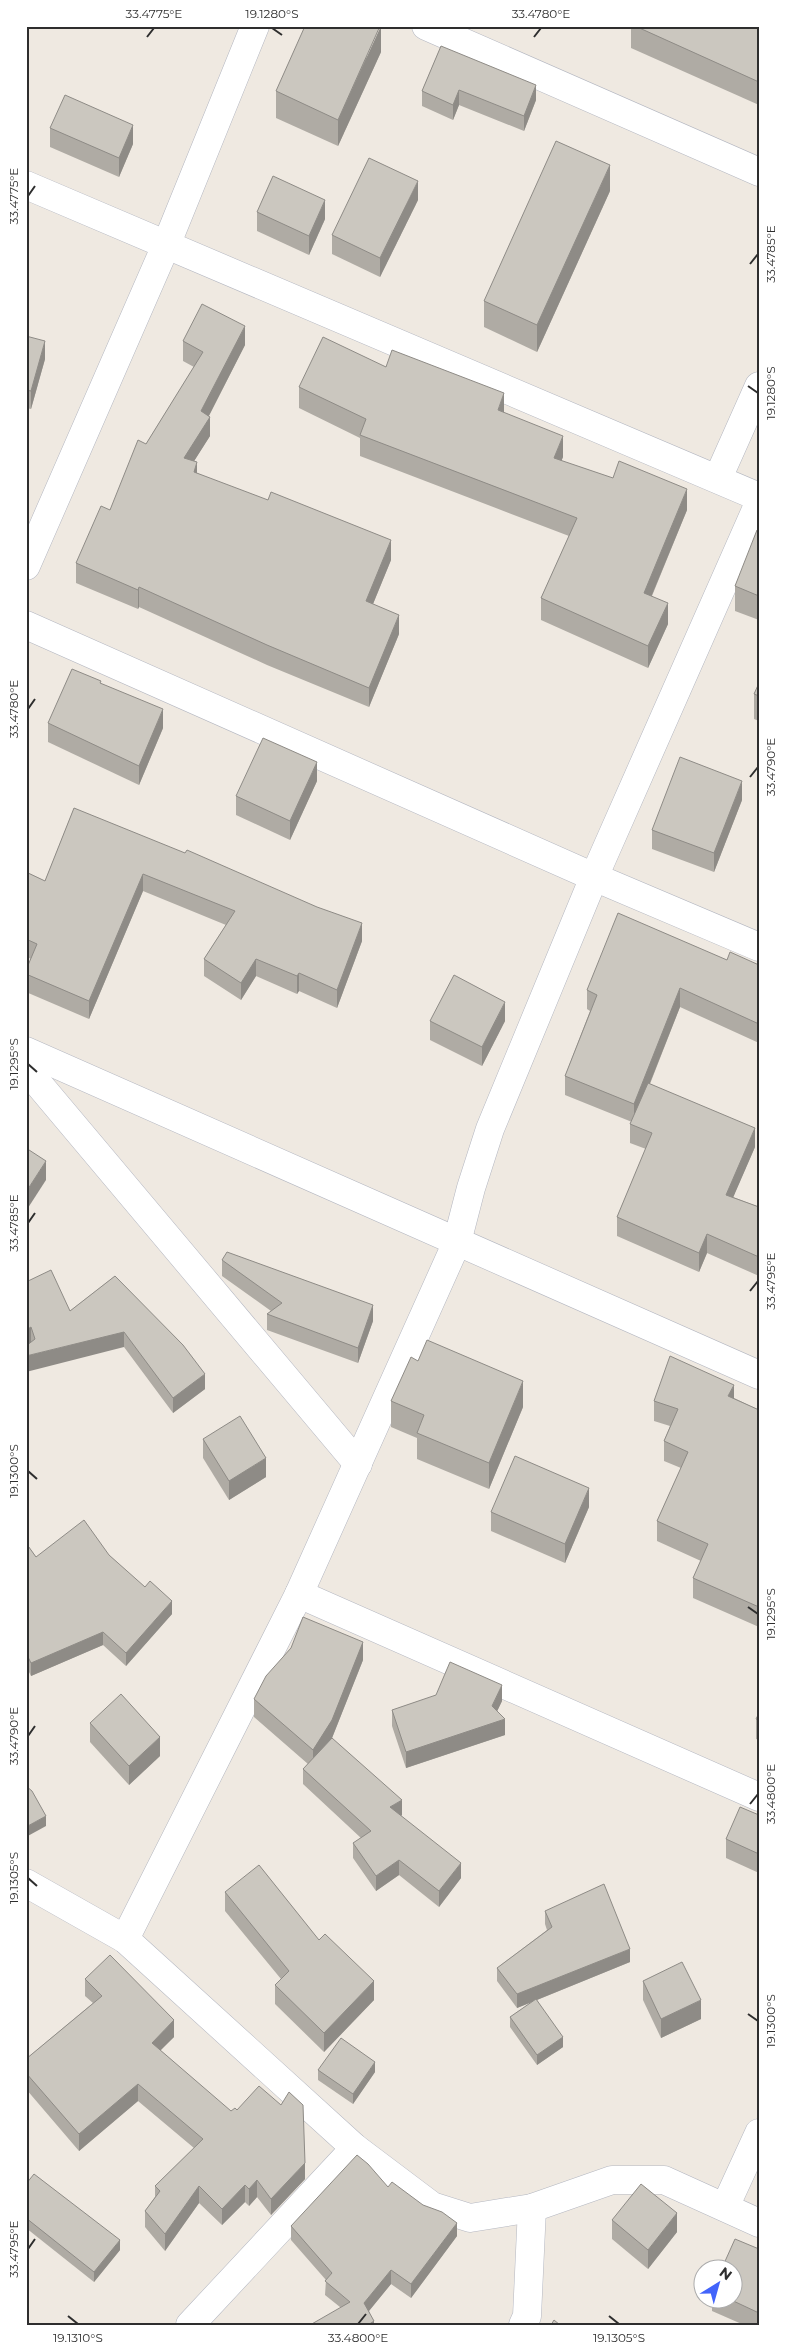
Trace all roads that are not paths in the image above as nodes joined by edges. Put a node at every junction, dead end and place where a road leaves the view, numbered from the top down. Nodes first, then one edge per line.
1 (255, 26) edge
2 (426, 26) edge
3 (759, 172) edge
4 (26, 185) edge
5 (167, 243) junction
6 (759, 386) edge
7 (718, 478) junction
8 (759, 497) edge
9 (759, 502) edge
10 (26, 566) edge
11 (26, 625) edge
12 (594, 877) junction
13 (759, 947) edge
14 (26, 1051) edge
15 (26, 1069) edge
16 (458, 1242) junction
17 (759, 1375) edge
18 (358, 1464) junction
19 (300, 1594) junction
20 (759, 1798) edge
21 (26, 1883) edge
22 (125, 1939) junction
23 (759, 2133) edge
24 (355, 2148) junction
25 (725, 2207) junction
26 (532, 2208) junction
27 (759, 2222) edge
28 (190, 2325) edge
29 (523, 2325) edge

1 - 5 street
2 - 3 street
4 - 5 street
5 - 7 street
5 - 10 street
6 - 7 street
7 - 8 street
9 - 12 street
11 - 12 street
12 - 13 street
12 - 16 street
14 - 16 street
15 - 18 street
16 - 17 street
16 - 18 street
18 - 19 street
19 - 20 street
19 - 22 street
21 - 22 street
22 - 24 street
23 - 25 street
24 - 26 street
24 - 28 street
25 - 26 street
25 - 27 street
26 - 29 street

